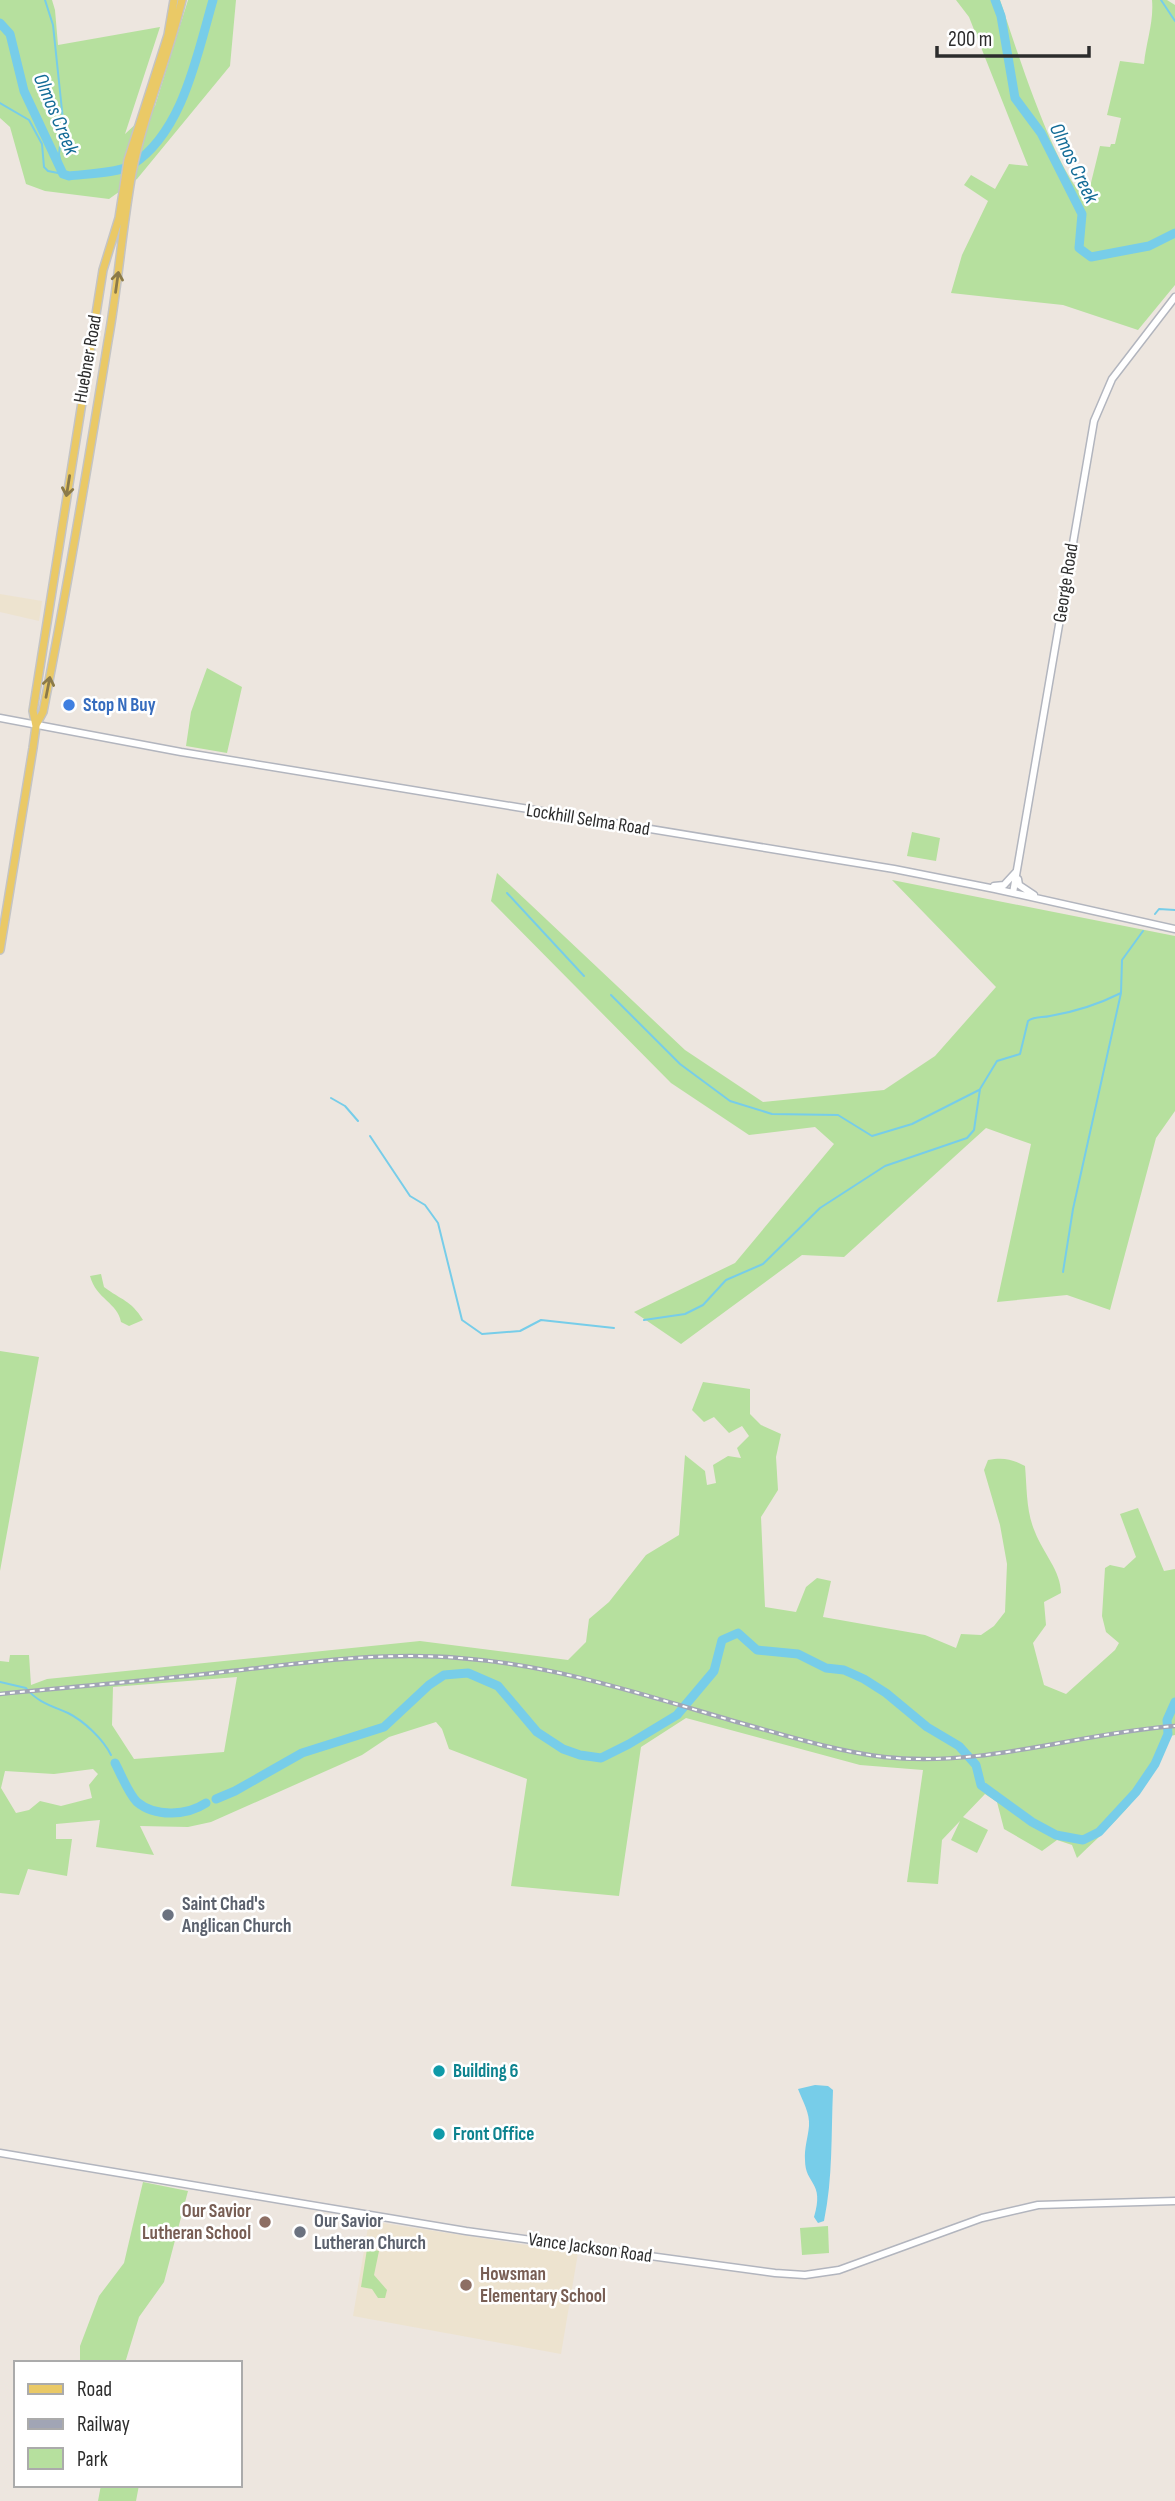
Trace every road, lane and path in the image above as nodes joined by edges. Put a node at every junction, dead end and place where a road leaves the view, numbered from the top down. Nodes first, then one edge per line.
1 (174, 0) edge
2 (182, 0) edge
3 (1175, 297) edge
4 (79, 419) junction
5 (93, 422) junction
6 (0, 718) edge
7 (36, 726) junction
8 (1018, 870) junction
9 (981, 886) junction
10 (1013, 893) junction
11 (1039, 898) junction
12 (1175, 929) edge
13 (0, 950) edge
14 (0, 2153) edge
15 (1175, 2201) edge

1 - 4 main road, Huebner Road
5 -> 2 main road, Huebner Road
3 - 8 main road, George Road
4 - 5 main road
4 -> 7 main road, Huebner Road
7 -> 5 main road, Huebner Road
6 - 7 main road, Lockhill Selma Road
7 - 9 main road, Lockhill Selma Road
7 - 13 main road, Huebner Road
8 - 9 main road
8 - 10 main road, George Road
8 - 11 main road
9 - 10 main road, Lockhill Selma Road
10 - 11 main road, Lockhill Selma Road
11 - 12 main road, Lockhill Selma Road
14 - 15 main road, Vance Jackson Road

